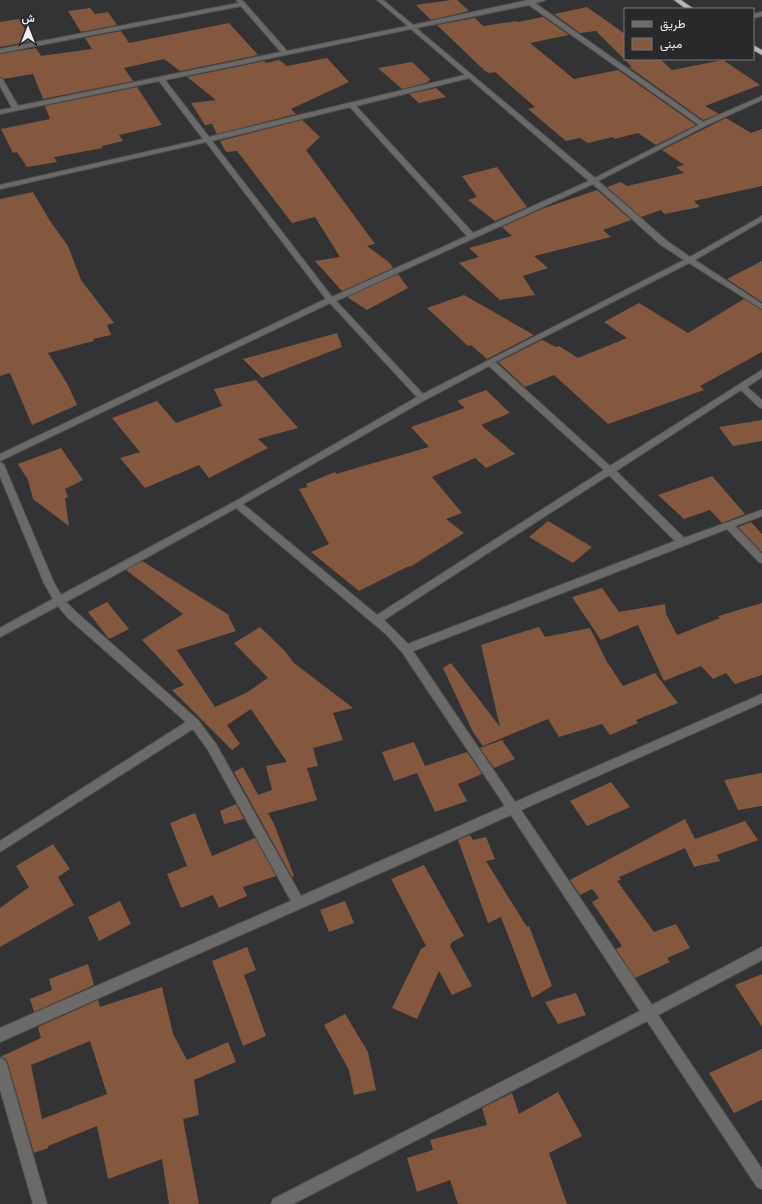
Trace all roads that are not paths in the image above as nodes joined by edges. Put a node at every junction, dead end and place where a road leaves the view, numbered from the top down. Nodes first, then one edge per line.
1 (380, 0) edge
2 (542, 0) edge
3 (677, 0) edge
4 (241, 2) edge
5 (529, 2) junction
6 (689, 8) edge
7 (411, 27) junction
8 (0, 51) edge
9 (285, 53) junction
10 (470, 76) junction
11 (160, 78) junction
12 (0, 80) edge
13 (762, 98) edge
14 (352, 105) junction
15 (16, 109) junction
16 (0, 112) edge
17 (703, 125) junction
18 (206, 140) junction
19 (594, 181) junction
20 (0, 187) edge
21 (762, 218) edge
22 (472, 237) junction
23 (689, 260) junction
24 (331, 300) junction
25 (762, 307) edge
26 (490, 362) junction
27 (762, 373) edge
28 (741, 386) junction
29 (422, 398) junction
30 (762, 405) edge
31 (0, 458) edge
32 (0, 465) edge
33 (610, 471) junction
34 (237, 504) junction
35 (762, 513) edge
36 (729, 526) junction
37 (682, 542) junction
38 (762, 560) edge
39 (59, 601) junction
40 (377, 620) junction
41 (0, 633) edge
42 (406, 649) junction
43 (762, 698) edge
44 (194, 723) junction
45 (514, 807) junction
46 (0, 847) edge
47 (298, 902) junction
48 (762, 953) edge
49 (648, 1014) junction
50 (0, 1035) edge
51 (0, 1065) edge
52 (762, 1182) edge
53 (40, 1204) edge
54 (278, 1204) edge

1 - 7 street
2 - 5 street
3 - 6 highway
4 - 8 street
4 - 9 street
5 - 7 street
5 - 17 street
7 - 9 street
7 - 10 street
9 - 11 street
10 - 14 street
10 - 19 street
11 - 15 street
11 - 18 street
12 - 15 street
13 - 17 street
14 - 18 street
14 - 22 street
15 - 16 street
17 - 19 street
18 - 20 street
18 - 24 street
19 - 22 street
19 - 23 street
21 - 23 street
22 - 24 street
23 - 25 street
23 - 26 street
24 - 29 street
24 - 31 street
26 - 29 street
26 - 33 street
27 - 28 street
28 - 30 street
28 - 33 street
29 - 34 street
32 - 39 street
33 - 37 street
33 - 40 street
34 - 39 street
34 - 40 street
35 - 36 street
36 - 37 street
36 - 38 street
37 - 42 street
39 - 41 street
39 - 44 street
40 - 42 street
42 - 45 street
43 - 45 street
44 - 46 street
44 - 47 street
45 - 47 street
45 - 49 street
47 - 50 street
48 - 49 street
49 - 52 street
49 - 54 street
51 - 53 street

